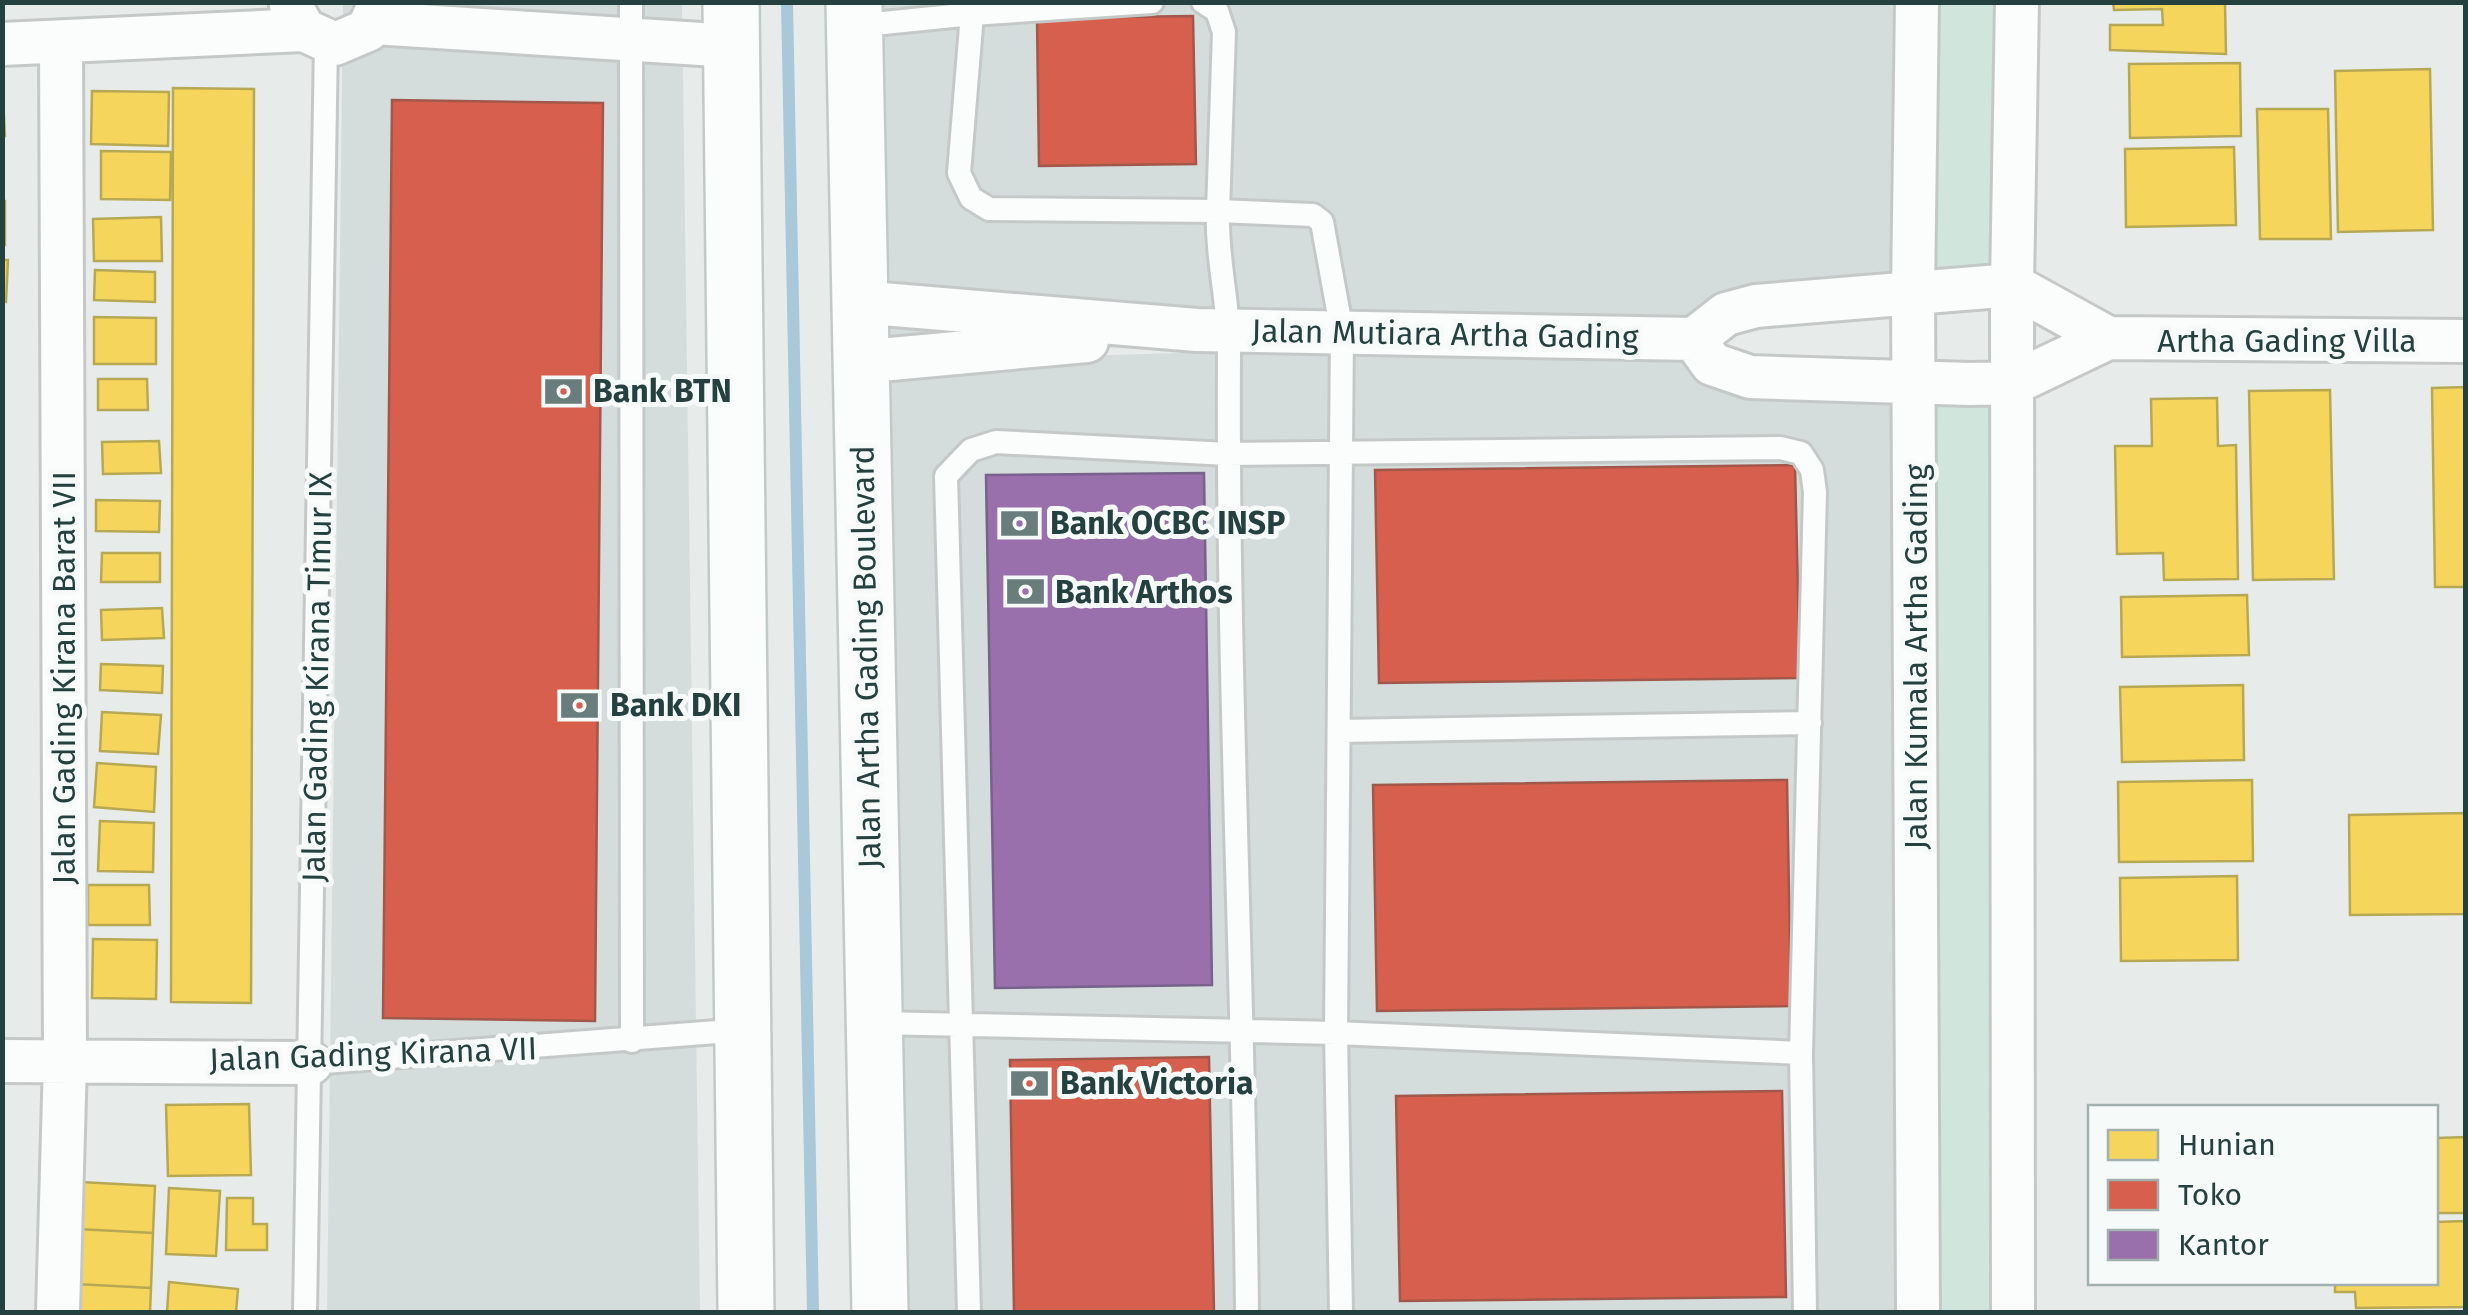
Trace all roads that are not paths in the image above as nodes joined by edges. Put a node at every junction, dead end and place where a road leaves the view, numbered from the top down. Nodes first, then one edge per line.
1 (1152, 2) edge
2 (1203, 2) edge
3 (1917, 2) edge
4 (2017, 2) edge
5 (377, 13) edge
6 (854, 14) edge
7 (972, 14) junction
8 (631, 20) edge
9 (732, 24) edge
10 (307, 25) edge
11 (61, 43) junction
12 (2, 44) edge
13 (1218, 212) junction
14 (2012, 285) junction
15 (1912, 291) junction
16 (858, 302) junction
17 (1213, 330) junction
18 (1342, 332) junction
19 (1694, 338) junction
20 (2108, 338) junction
21 (2466, 341) edge
22 (858, 362) junction
23 (1915, 382) junction
24 (2014, 382) junction
25 (1341, 452) junction
26 (1228, 454) junction
27 (1810, 723) junction
28 (1338, 731) junction
29 (875, 1023) junction
30 (962, 1023) junction
31 (743, 1030) junction
32 (1245, 1031) junction
33 (1336, 1033) junction
34 (632, 1042) junction
35 (1801, 1053) junction
36 (2, 1061) edge
37 (65, 1061) junction
38 (312, 1063) junction
39 (58, 1312) edge
40 (305, 1312) edge
41 (746, 1312) edge
42 (880, 1312) edge
43 (969, 1312) edge
44 (1247, 1312) edge
45 (1341, 1312) edge
46 (1805, 1312) edge
47 (1918, 1312) edge
48 (2013, 1312) edge

1 - 7 lane
2 - 13 lane
3 - 15 street, Jalan Kumala Artha Gading
4 - 14 street
5 - 8 street
5 - 10 street
6 - 7 lane
6 - 16 main road, Jalan Artha Gading Boulevard
7 - 13 lane
8 - 9 street
8 - 34 lane
9 - 31 main road
10 - 11 street
10 - 38 lane, Jalan Gading Kirana Timur IX
11 - 12 street
11 - 37 street, Jalan Gading Kirana Barat VII
13 - 17 lane
13 - 18 lane
14 - 15 street
14 - 20 street, Artha Gading Villa
14 - 24 street
15 - 19 street
15 - 23 street, Jalan Kumala Artha Gading
16 - 17 street, Jalan Mutiara Artha Gading
16 - 22 main road, Jalan Artha Gading Boulevard
17 - 18 street, Jalan Mutiara Artha Gading
17 - 22 street, Jalan Mutiara Artha Gading
17 - 26 lane
18 - 19 street, Jalan Mutiara Artha Gading
18 - 25 lane
19 - 23 street
20 - 21 street, Artha Gading Villa
20 - 24 street, Artha Gading Villa
22 - 29 main road, Jalan Artha Gading Boulevard
23 - 24 street
23 - 47 street, Jalan Kumala Artha Gading
24 - 48 street
25 - 26 lane
25 - 27 lane
25 - 28 lane
26 - 30 lane
26 - 32 lane
27 - 28 lane
27 - 35 lane
28 - 33 lane
29 - 30 lane
29 - 42 main road, Jalan Artha Gading Boulevard
30 - 32 lane
30 - 43 lane
31 - 34 lane, Jalan Gading Kirana VII
31 - 41 main road
32 - 33 lane
32 - 44 lane
33 - 35 lane
33 - 45 lane
34 - 38 lane, Jalan Gading Kirana VII
35 - 46 lane
36 - 37 street, Jalan Gading Kirana VII
37 - 38 street, Jalan Gading Kirana VII
37 - 39 street, Jalan Gading Kirana Barat VII
38 - 40 lane, Jalan Gading Kirana Timur IX

